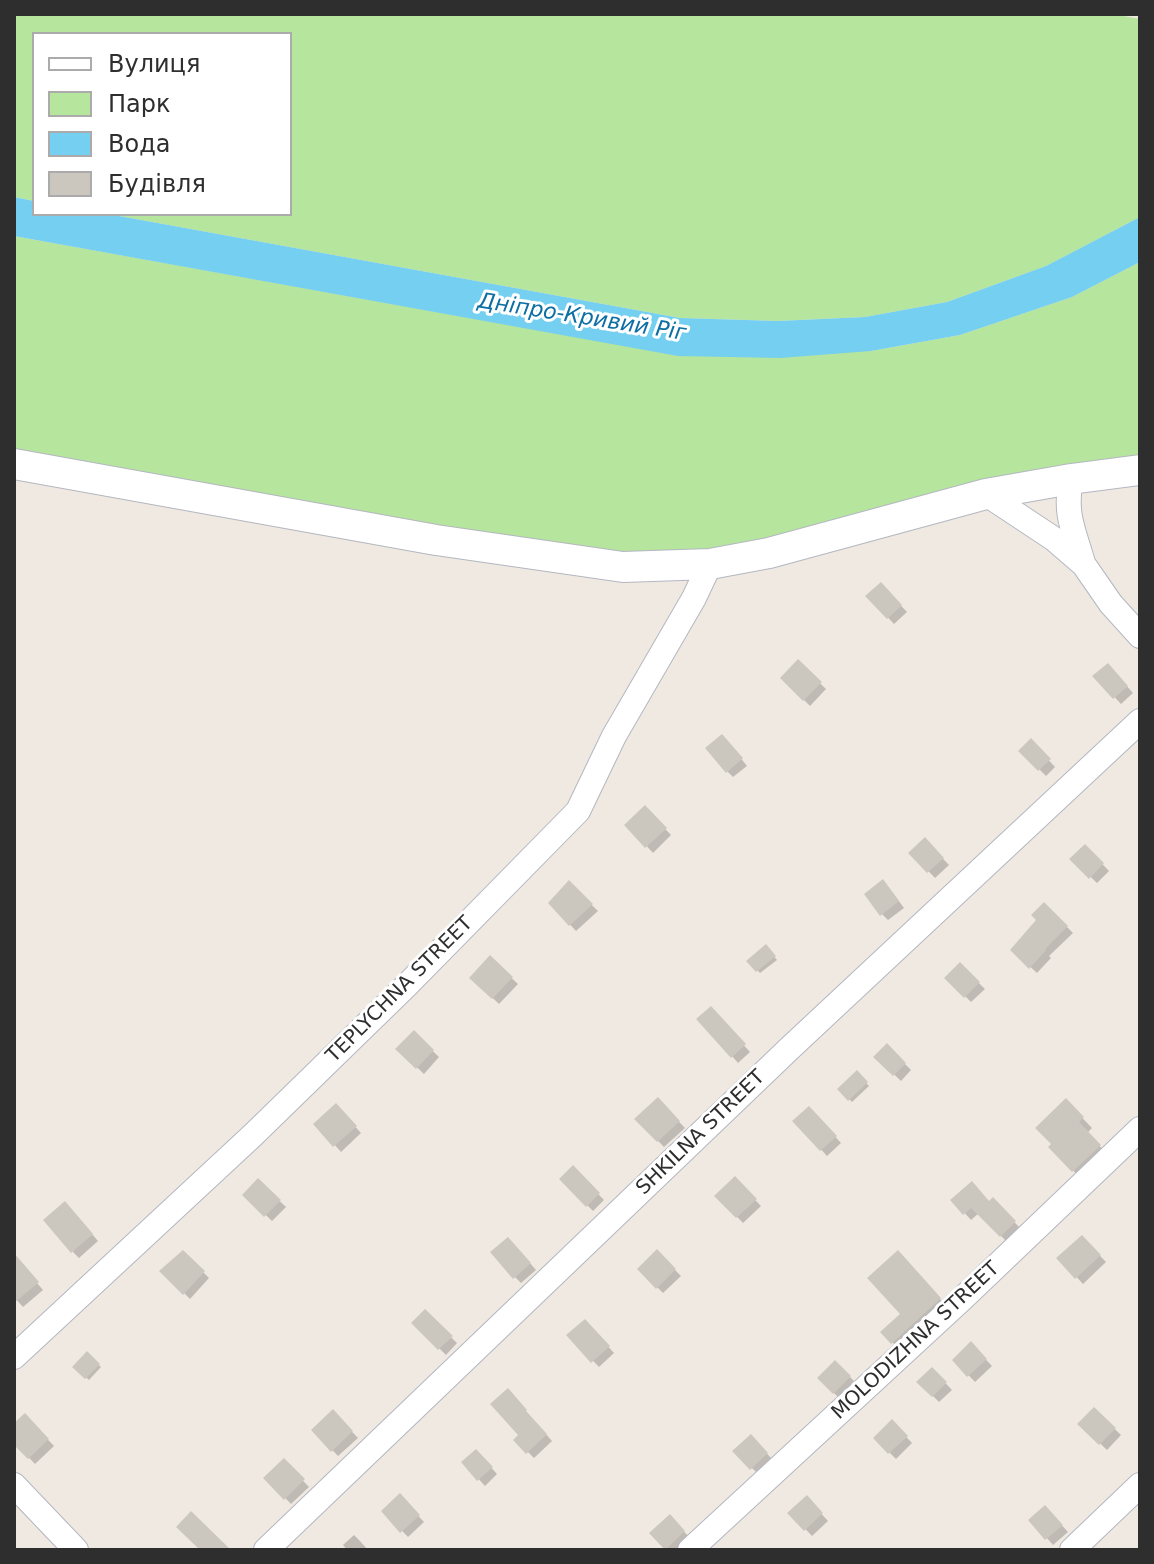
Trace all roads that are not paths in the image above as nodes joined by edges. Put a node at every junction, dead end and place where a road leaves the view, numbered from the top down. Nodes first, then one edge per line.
1 (14, 464) edge
2 (1140, 470) edge
3 (1071, 479) junction
4 (986, 494) junction
5 (710, 564) junction
6 (1084, 565) junction
7 (1140, 636) edge
8 (1140, 721) edge
9 (1140, 1129) edge
10 (14, 1357) edge
11 (14, 1485) edge
12 (1140, 1485) edge
13 (76, 1550) edge
14 (266, 1550) edge
15 (690, 1550) edge
16 (1072, 1550) edge

1 - 5 street
2 - 3 street
3 - 4 street
3 - 6 street
4 - 5 street
4 - 6 street
5 - 10 street, TEPLYCHNA STREET
6 - 7 street
8 - 14 street, SHKILNA STREET
9 - 15 street, MOLODIZHNA STREET
11 - 13 street
12 - 16 street

